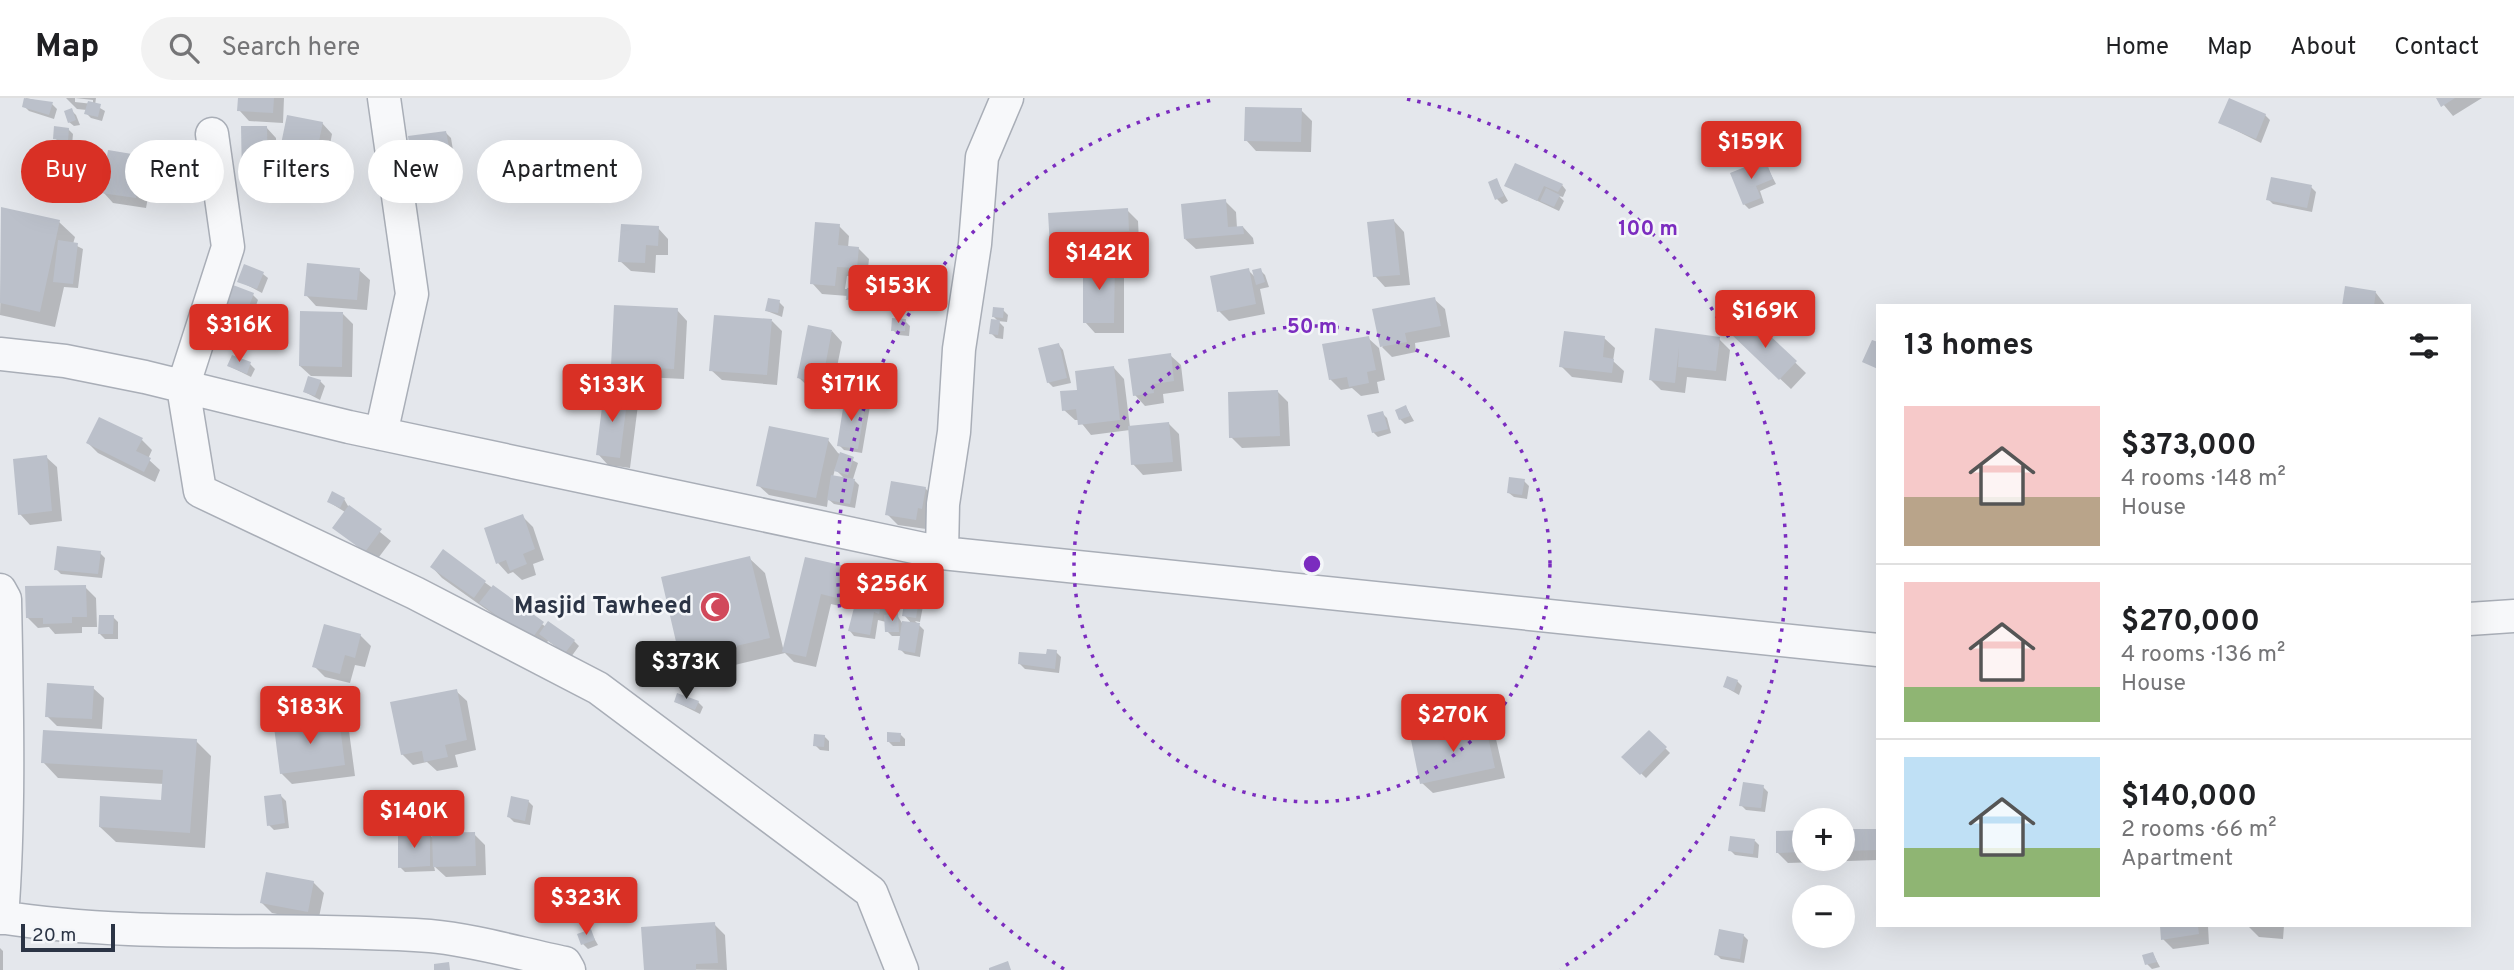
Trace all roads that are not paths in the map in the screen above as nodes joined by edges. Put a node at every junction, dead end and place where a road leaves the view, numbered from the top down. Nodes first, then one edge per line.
1 (384, 98) edge
2 (1007, 98) edge
3 (212, 134) dead end
4 (0, 354) edge
5 (183, 387) junction
6 (380, 434) junction
7 (943, 553) junction
8 (0, 590) edge
9 (2514, 616) edge
10 (2471, 619) edge
11 (1876, 650) edge
12 (1, 918) edge
13 (569, 970) edge
14 (902, 970) edge

1 - 6 street
2 - 7 street
3 - 5 street
4 - 5 street
5 - 6 street
5 - 14 street
6 - 7 street
7 - 11 street
8 - 12 street
9 - 10 street
12 - 13 street

